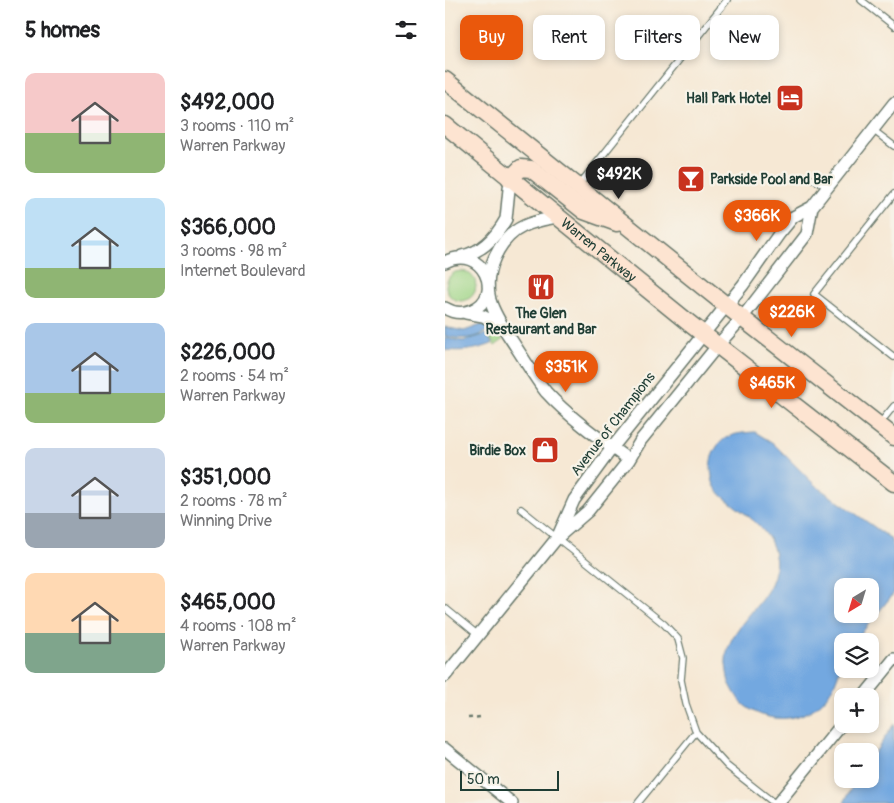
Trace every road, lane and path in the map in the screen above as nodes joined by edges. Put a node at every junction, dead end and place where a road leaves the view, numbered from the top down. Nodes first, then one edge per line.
1 (727, 0) edge
2 (861, 0) edge
3 (894, 26) edge
4 (445, 80) edge
5 (894, 103) edge
6 (445, 126) edge
7 (873, 130) junction
8 (894, 146) edge
9 (812, 178) dead end
10 (510, 179) junction
11 (578, 187) junction
12 (828, 187) junction
13 (894, 194) edge
14 (812, 207) junction
15 (557, 217) junction
16 (627, 226) junction
17 (491, 239) junction
18 (501, 248) junction
19 (448, 260) edge
20 (488, 284) junction
21 (727, 306) junction
22 (445, 308) edge
23 (462, 313) junction
24 (445, 317) edge
25 (742, 318) junction
26 (503, 327) junction
27 (703, 334) junction
28 (718, 345) junction
29 (894, 357) edge
30 (894, 406) edge
31 (878, 425) junction
32 (894, 437) edge
33 (612, 448) junction
34 (629, 460) junction
35 (894, 483) edge
36 (521, 508) dead end
37 (557, 538) junction
38 (445, 608) edge
39 (478, 635) junction
40 (894, 658) edge
41 (445, 676) edge
42 (870, 688) edge
43 (481, 717) dead end
44 (469, 718) dead end
45 (695, 732) junction
46 (835, 733) edge
47 (445, 749) edge
48 (512, 803) edge
49 (638, 803) edge
50 (774, 803) edge
51 (779, 803) edge

1 - 11 lane
2 - 3 lane
4 - 11 main road
5 - 7 street
6 - 10 main road, Warren Parkway
7 - 8 lane
7 - 12 street
9 - 12 lane
10 - 15 main road, Warren Parkway
10 - 16 main road
10 - 17 street
11 - 16 main road
12 - 14 street
13 - 29 lane
14 - 21 street, Avenue of Champions
14 - 25 street, Avenue of Champions
15 - 18 street
15 - 27 main road, Warren Parkway
16 - 21 main road
17 - 18 street
17 - 19 street
18 - 20 street
19 - 20 street
20 - 23 street
20 - 26 street
21 - 25 main road
21 - 27 street, Avenue of Champions
22 - 23 street
23 - 24 street
23 - 26 street
25 - 28 street, Avenue of Champions
25 - 31 main road
26 - 33 street
27 - 28 main road, Warren Parkway
27 - 33 street, Avenue of Champions
28 - 34 street, Avenue of Champions
28 - 35 main road, Warren Parkway
30 - 31 lane
31 - 32 main road
33 - 34 street
33 - 37 street, Avenue of Champions
34 - 37 street, Avenue of Champions
36 - 37 lane
37 - 39 street, Avenue of Champions
37 - 45 lane
38 - 39 lane
39 - 41 street, Avenue of Champions
40 - 42 street
43 - 44 path
45 - 49 lane
45 - 50 lane
46 - 51 street
47 - 48 street

